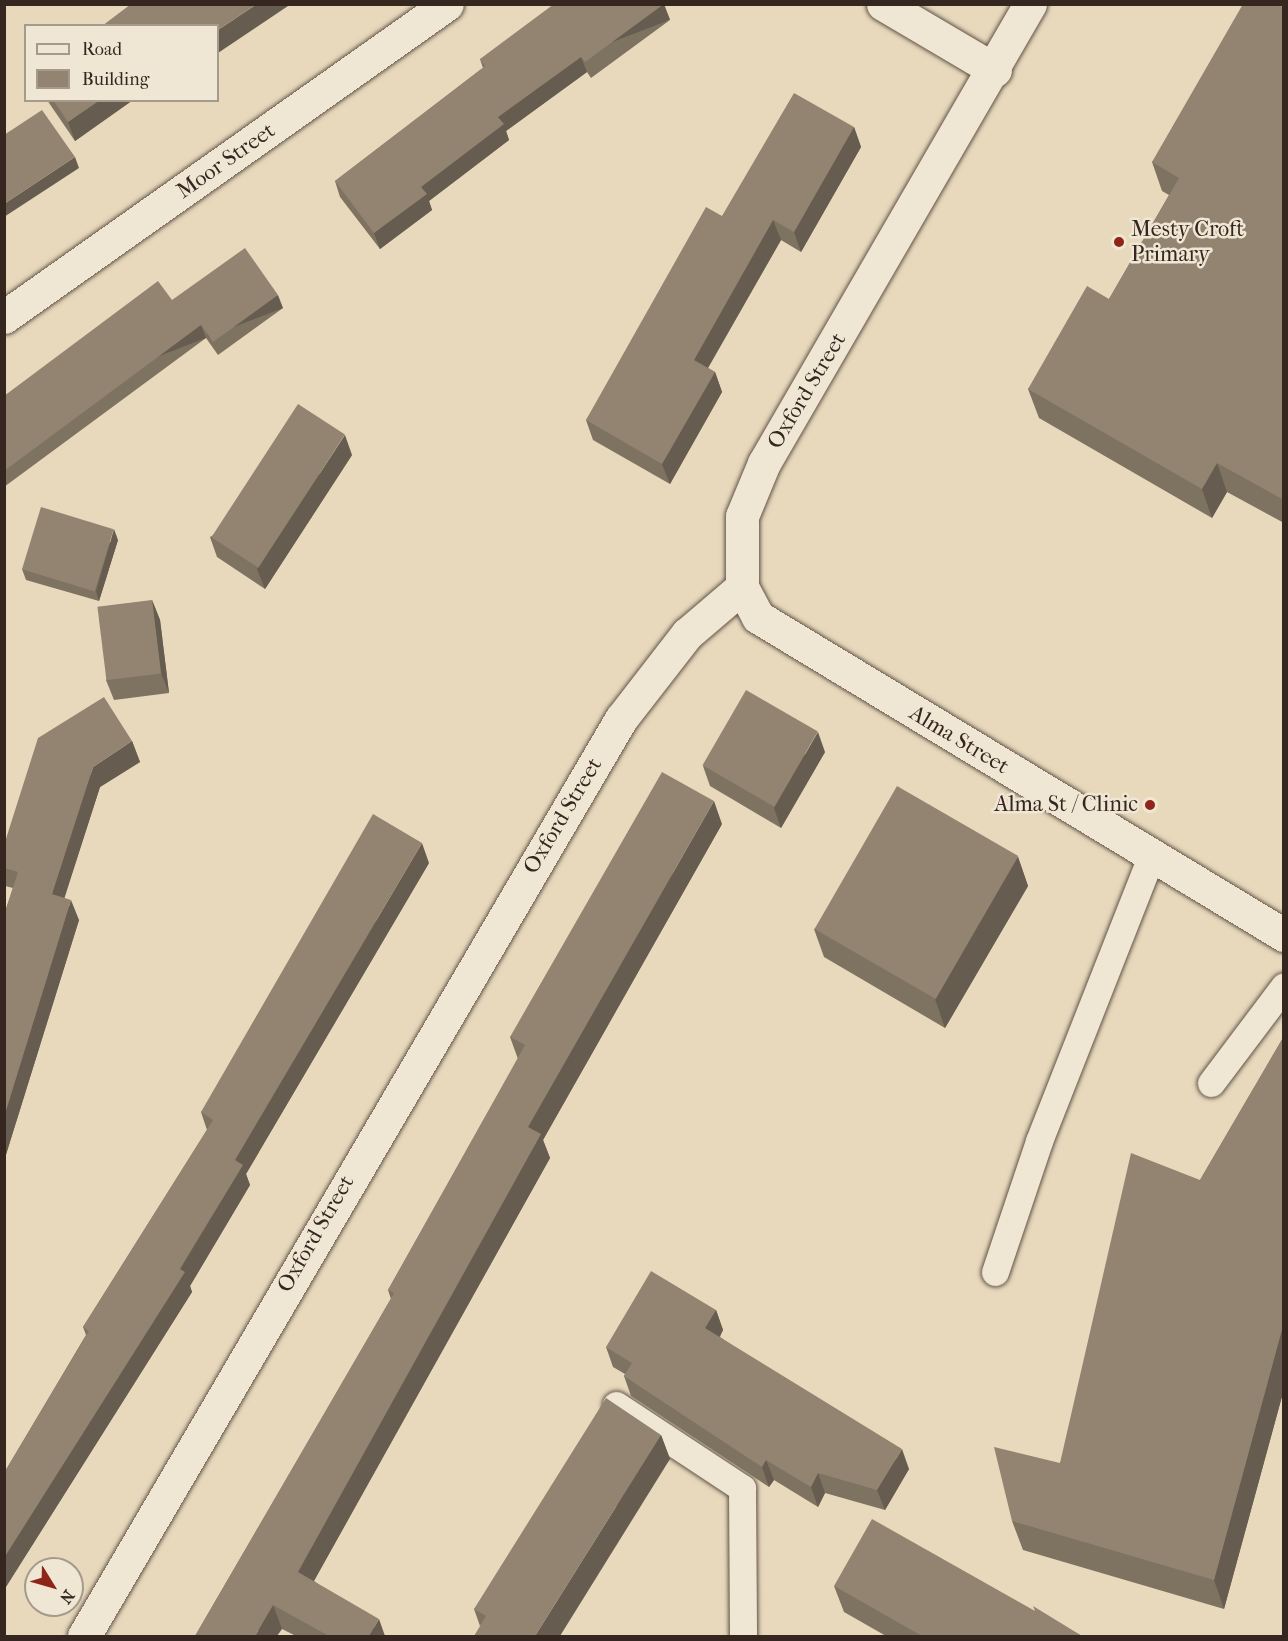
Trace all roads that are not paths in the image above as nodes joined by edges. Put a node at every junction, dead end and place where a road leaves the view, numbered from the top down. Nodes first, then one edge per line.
1 (447, 4) edge
2 (883, 4) edge
3 (1030, 4) edge
4 (995, 70) junction
5 (4, 317) edge
6 (742, 587) junction
7 (1151, 856) junction
8 (1281, 928) edge
9 (1284, 986) edge
10 (1211, 1083) dead end
11 (995, 1272) dead end
12 (616, 1405) edge
13 (84, 1636) edge
14 (743, 1636) edge

1 - 5 street, Moor Street
2 - 4 street
3 - 4 street, Oxford Street
4 - 6 street, Oxford Street
6 - 7 street, Alma Street
6 - 13 street, Oxford Street
7 - 8 street, Alma Street
7 - 11 lane
9 - 10 lane
12 - 14 lane

